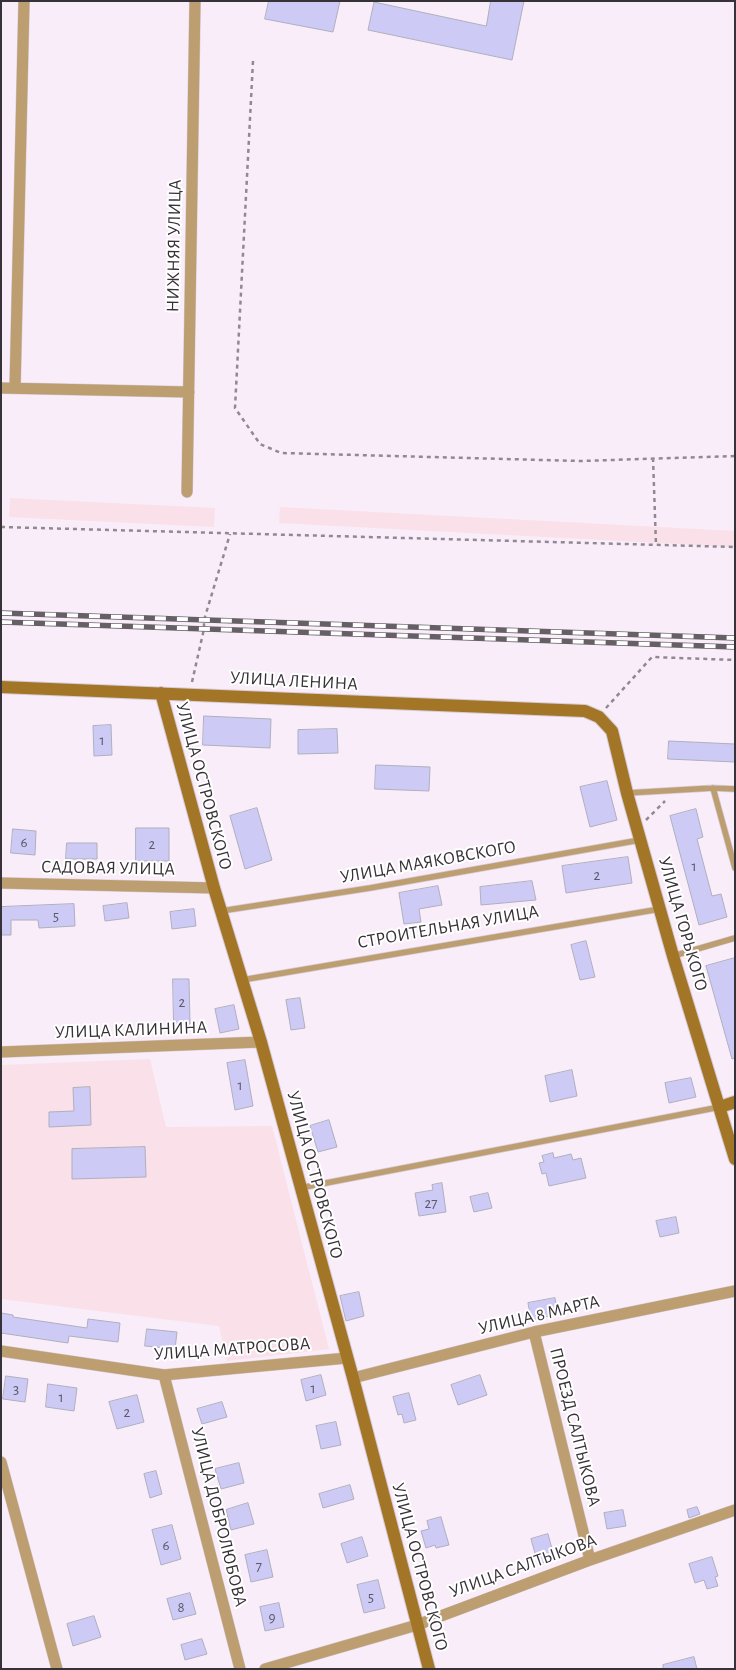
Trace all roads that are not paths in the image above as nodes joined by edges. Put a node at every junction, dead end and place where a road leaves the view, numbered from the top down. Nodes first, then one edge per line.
1 (24, 1) edge
2 (195, 1) edge
3 (1, 388) edge
4 (15, 388) junction
5 (188, 392) junction
6 (187, 492) dead end
7 (1, 687) edge
8 (161, 693) junction
9 (599, 717) joint
10 (713, 788) junction
11 (735, 789) edge
12 (626, 793) junction
13 (638, 835) junction
14 (735, 868) edge
15 (1, 883) edge
16 (214, 888) junction
17 (660, 908) junction
18 (221, 911) junction
19 (735, 938) edge
20 (673, 956) junction
21 (242, 980) junction
22 (261, 1042) junction
23 (1, 1052) edge
24 (735, 1102) edge
25 (720, 1107) junction
26 (735, 1158) edge
27 (300, 1188) junction
28 (735, 1291) edge
29 (534, 1332) junction
30 (1, 1351) edge
31 (347, 1358) junction
32 (164, 1375) junction
33 (353, 1378) junction
34 (1, 1462) edge
35 (735, 1510) edge
36 (590, 1560) junction
37 (416, 1625) junction
38 (57, 1669) edge
39 (240, 1669) edge
40 (266, 1669) edge
41 (429, 1669) edge

1 - 4 street
2 - 5 street, НИЖНЯЯ УЛИЦА
3 - 4 street
4 - 5 street
5 - 6 street, НИЖНЯЯ УЛИЦА
7 - 8 street, УЛИЦА ЛЕНИНА
8 - 9 street, УЛИЦА ЛЕНИНА
8 - 16 street, УЛИЦА ОСТРОВСКОГО
9 - 12 street, УЛИЦА ГОРЬКОГО
10 - 11 lane
10 - 12 lane
10 - 14 lane
12 - 13 street, УЛИЦА ГОРЬКОГО
13 - 17 street, УЛИЦА ГОРЬКОГО
13 - 18 lane, УЛИЦА МАЯКОВСКОГО
15 - 16 street, САДОВАЯ УЛИЦА
16 - 18 street, УЛИЦА ОСТРОВСКОГО
17 - 20 street, УЛИЦА ГОРЬКОГО
17 - 21 lane, СТРОИТЕЛЬНАЯ УЛИЦА
18 - 21 street, УЛИЦА ОСТРОВСКОГО
19 - 20 lane
20 - 25 street, УЛИЦА ГОРЬКОГО
21 - 22 street, УЛИЦА ОСТРОВСКОГО
22 - 23 street, УЛИЦА КАЛИНИНА
22 - 27 street, УЛИЦА ОСТРОВСКОГО
24 - 25 street
25 - 26 street, УЛИЦА ГОРЬКОГО
25 - 27 lane
27 - 31 street, УЛИЦА ОСТРОВСКОГО
28 - 29 street, УЛИЦА 8 МАРТА
29 - 33 street, УЛИЦА 8 МАРТА
29 - 36 street, ПРОЕЗД САЛТЫКОВА
30 - 32 street, УЛИЦА МАТРОСОВА
31 - 32 street, УЛИЦА МАТРОСОВА
31 - 33 street, УЛИЦА ОСТРОВСКОГО
32 - 39 street, УЛИЦА ДОБРОЛЮБОВА
33 - 37 street, УЛИЦА ОСТРОВСКОГО
34 - 38 street
35 - 36 street, УЛИЦА САЛТЫКОВА
36 - 37 street, УЛИЦА САЛТЫКОВА
37 - 40 street, УЛИЦА САЛТЫКОВА
37 - 41 street, УЛИЦА ОСТРОВСКОГО

